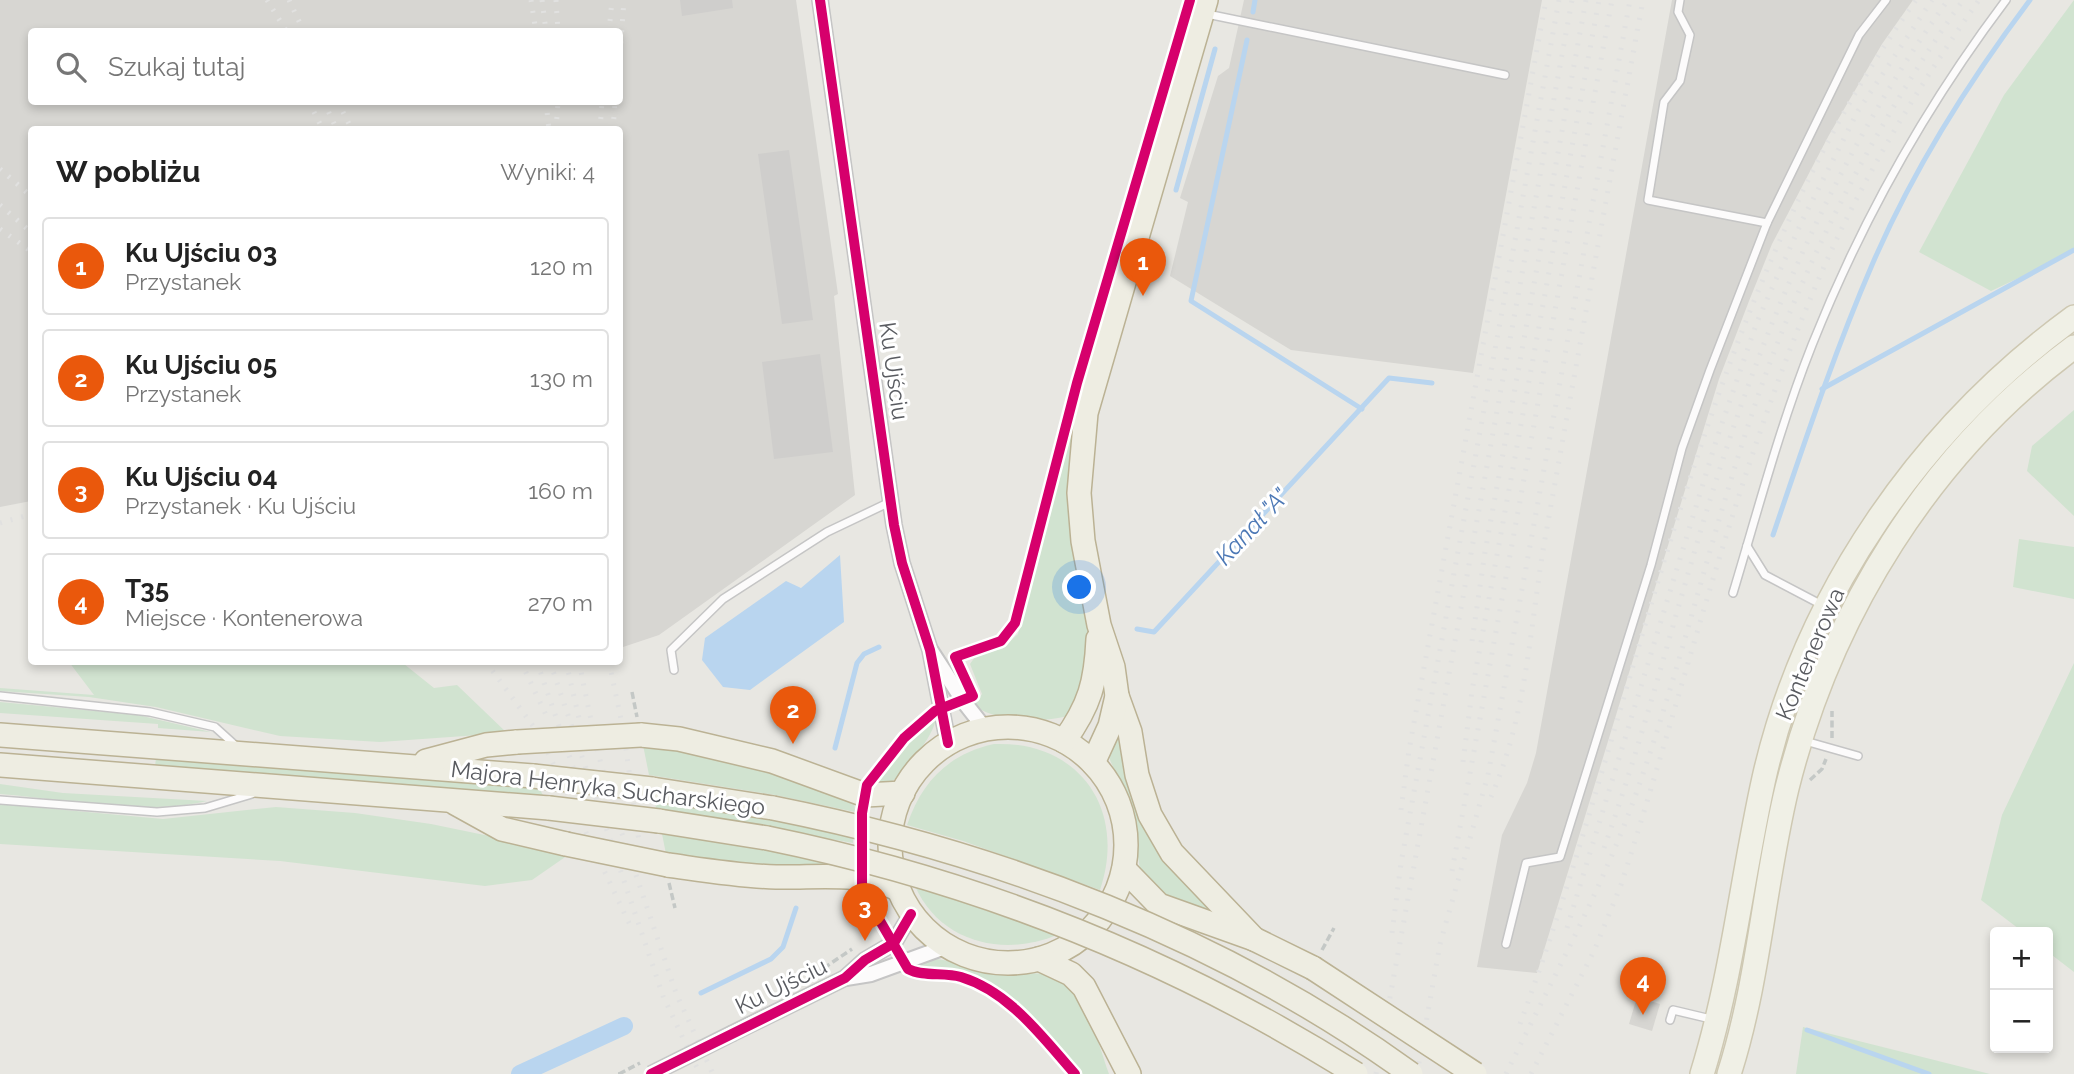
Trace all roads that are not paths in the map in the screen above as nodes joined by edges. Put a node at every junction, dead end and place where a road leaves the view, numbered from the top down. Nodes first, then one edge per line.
1 (820, 0) edge
2 (1680, 0) edge
3 (1886, 0) edge
4 (2006, 0) edge
5 (1204, 6) edge
6 (1505, 75) dead end
7 (1767, 223) junction
8 (2074, 317) edge
9 (2074, 347) edge
10 (890, 502) junction
11 (1747, 546) junction
12 (1733, 593) dead end
13 (1827, 607) junction
14 (1099, 625) junction
15 (930, 650) junction
16 (674, 670) dead end
17 (0, 696) edge
18 (1117, 696) junction
19 (986, 730) junction
20 (1777, 733) junction
21 (0, 735) edge
22 (1800, 740) junction
23 (1064, 741) junction
24 (948, 743) junction
25 (244, 753) junction
26 (1858, 756) dead end
27 (1093, 763) junction
28 (0, 765) edge
29 (409, 766) junction
30 (274, 787) junction
31 (903, 793) junction
32 (0, 800) edge
33 (450, 800) junction
34 (1124, 869) junction
35 (898, 889) junction
36 (911, 914) junction
37 (1254, 939) junction
38 (1506, 944) dead end
39 (945, 947) junction
40 (1039, 959) junction
41 (845, 978) junction
42 (1670, 1020) dead end
43 (1719, 1021) junction
44 (651, 1074) edge
45 (1129, 1074) edge
46 (1356, 1074) edge
47 (1411, 1074) edge
48 (1475, 1074) edge
49 (1702, 1074) edge
50 (1729, 1074) edge

1 - 10 street, Ku Ujściu
2 - 7 lane
3 - 7 lane
4 - 11 lane
5 - 6 lane
5 - 14 highway
7 - 38 lane
8 - 13 main road, Kontenerowa
9 - 22 main road, Kontenerowa
10 - 15 street, Ku Ujściu
10 - 16 lane
11 - 12 lane
11 - 13 lane
13 - 20 main road, Kontenerowa
14 - 18 highway
14 - 23 highway
15 - 19 street, Ku Ujściu
15 - 24 street, Ku Ujściu
17 - 25 lane
18 - 27 highway
18 - 37 highway
19 - 23 highway
19 - 24 highway
20 - 22 lane
20 - 43 main road, Kontenerowa
21 - 25 highway, Majora Henryka Sucharskiego
22 - 26 lane
22 - 50 main road, Kontenerowa
23 - 27 highway
24 - 31 highway
25 - 29 highway, Majora Henryka Sucharskiego
27 - 34 highway
28 - 30 highway, Majora Henryka Sucharskiego
29 - 31 highway, bridge
29 - 47 highway, Majora Henryka Sucharskiego, bridge
30 - 32 lane
30 - 33 highway, Majora Henryka Sucharskiego
31 - 35 highway
33 - 35 highway, bridge
33 - 46 highway, Majora Henryka Sucharskiego, bridge
34 - 37 highway
34 - 40 highway
35 - 36 highway
36 - 39 highway
36 - 41 street, Ku Ujściu
37 - 48 highway, bridge
39 - 40 highway
39 - 41 street, Ku Ujściu
40 - 45 highway
41 - 44 street, Ku Ujściu, bridge
42 - 43 lane
43 - 49 main road, Kontenerowa

